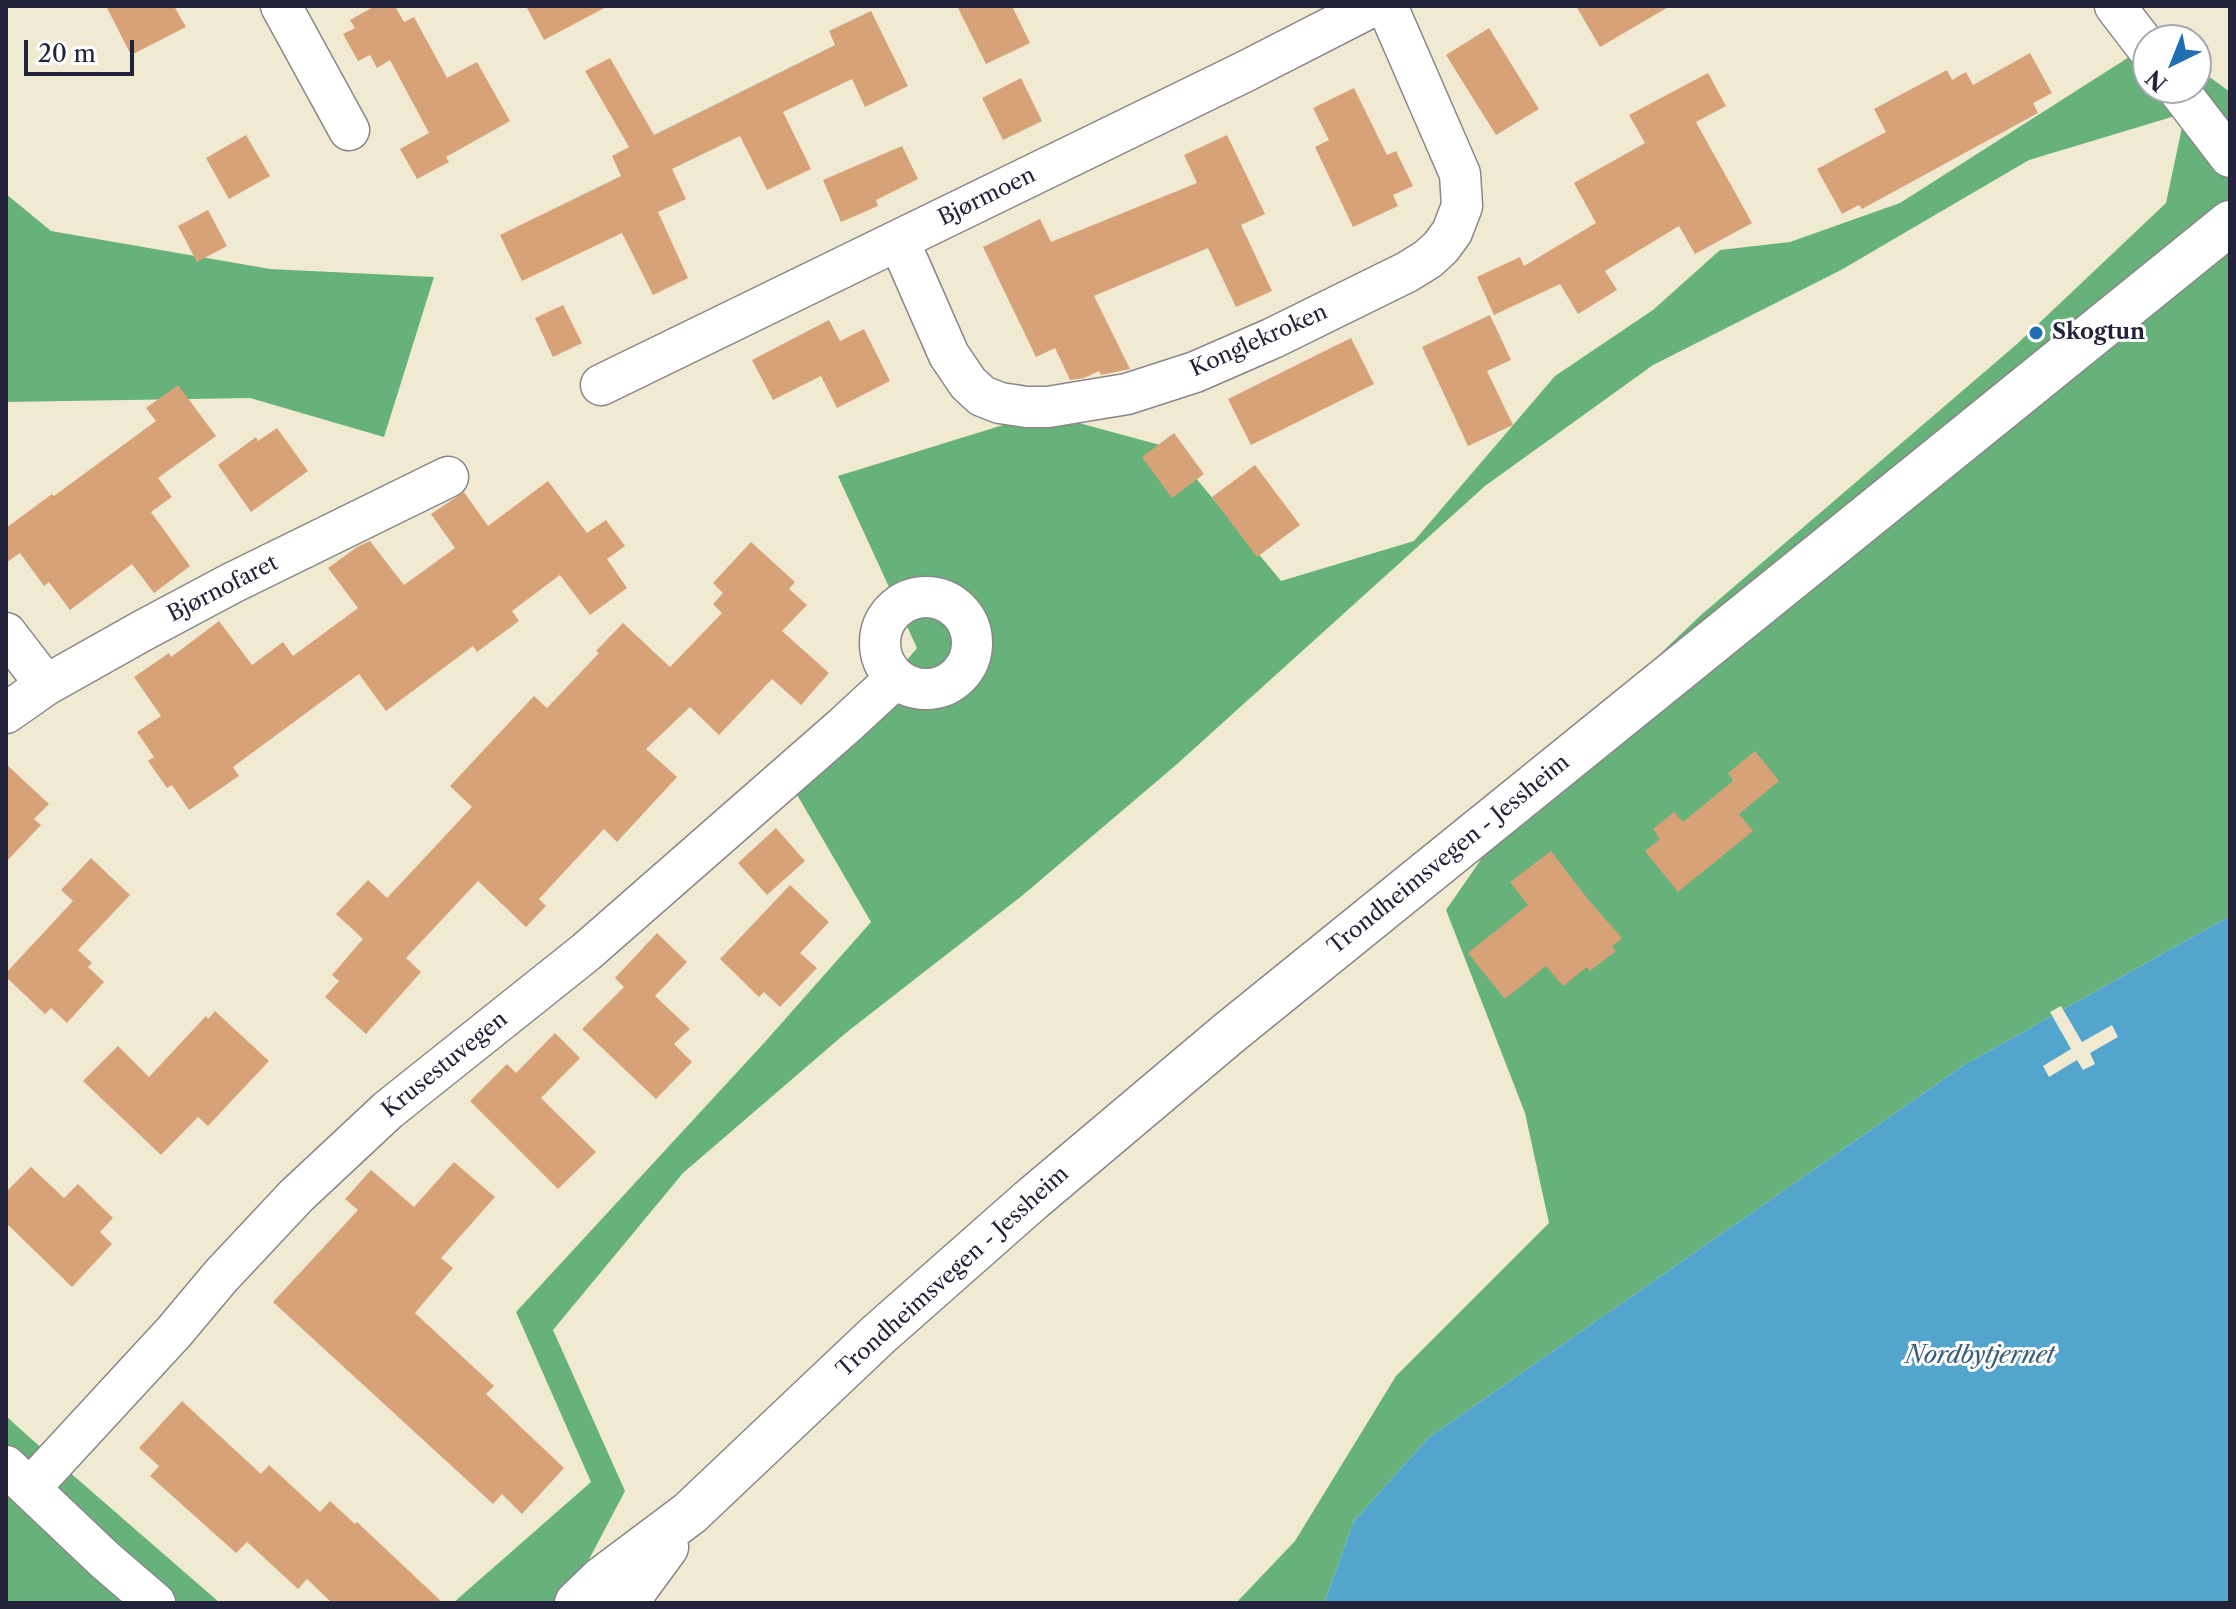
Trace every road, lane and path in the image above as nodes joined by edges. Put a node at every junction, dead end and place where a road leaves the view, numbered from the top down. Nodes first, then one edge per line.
1 (281, 6) edge
2 (1373, 6) edge
3 (1387, 6) edge
4 (2115, 6) edge
5 (2132, 28) edge
6 (2189, 104) edge
7 (349, 130) dead end
8 (2230, 157) edge
9 (2230, 223) edge
10 (899, 241) junction
11 (601, 385) dead end
12 (448, 477) dead end
13 (6, 633) edge
14 (896, 678) dead end
15 (46, 685) junction
16 (6, 713) edge
17 (18, 1477) edge
18 (690, 1513) junction
19 (155, 1603) edge
20 (577, 1603) edge
21 (625, 1603) edge

1 - 7 street
2 - 10 street, Bjørmoen
3 - 10 street, Konglekroken
4 - 5 street
6 - 8 street
9 - 18 main road, Trondheimsvegen - Jessheim
10 - 11 street, Bjørmoen
12 - 15 street, Bjørnofaret
13 - 15 street
14 - 17 street, Krusestuvegen
15 - 16 street, Bjørnofaret
17 - 19 street
18 - 20 main road, Trondheimsvegen - Jessheim
18 - 21 main road, Trondheimsvegen - Jessheim

